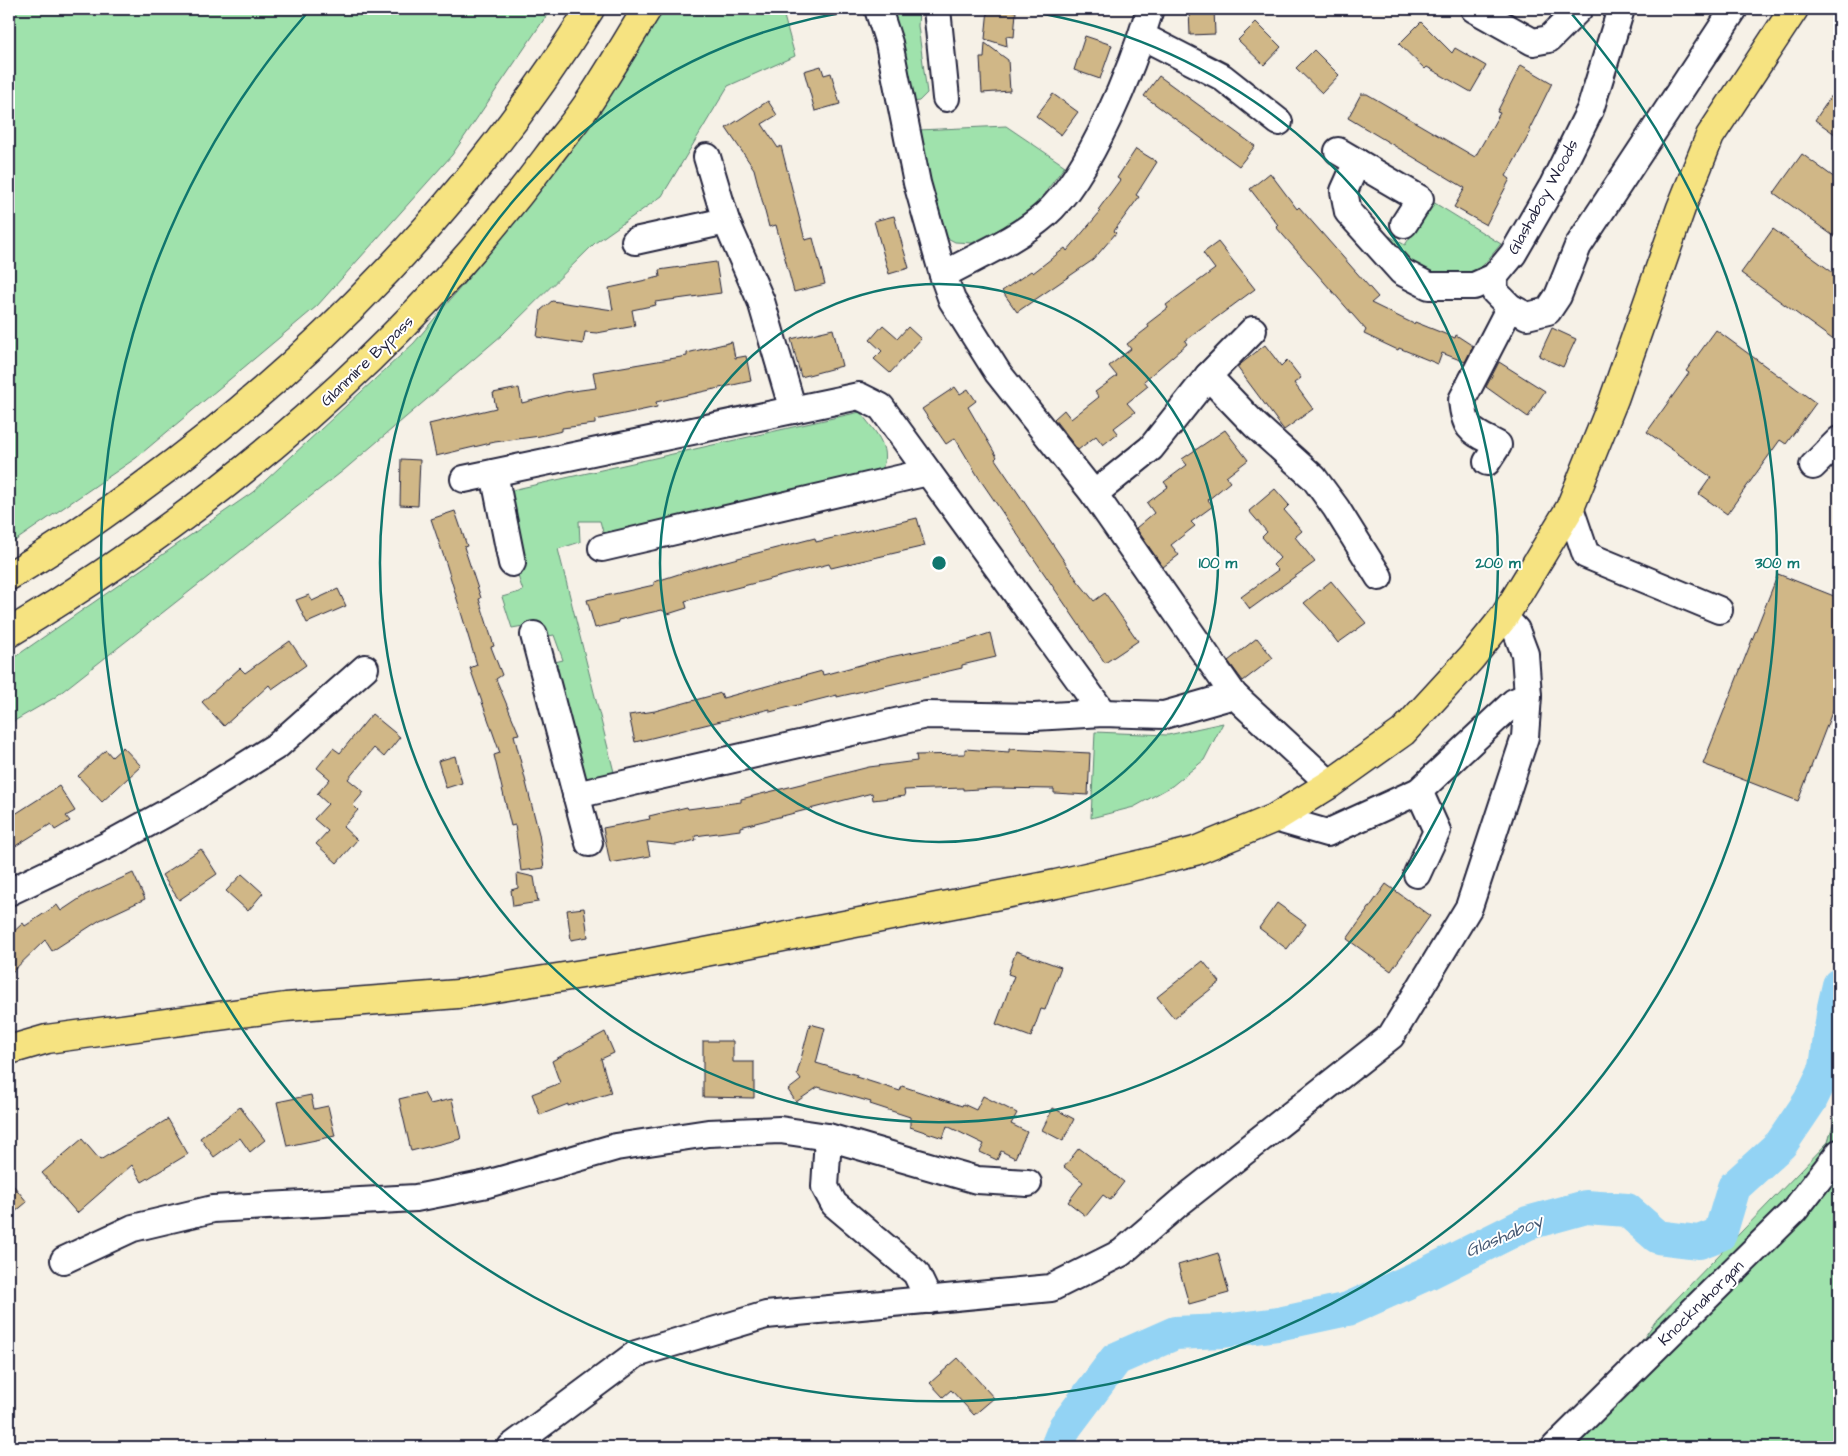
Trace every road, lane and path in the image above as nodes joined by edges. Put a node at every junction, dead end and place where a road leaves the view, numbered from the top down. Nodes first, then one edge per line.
1 (590, 9) edge
2 (647, 9) edge
3 (878, 9) edge
4 (937, 9) edge
5 (1150, 9) edge
6 (1474, 9) edge
7 (1579, 9) edge
8 (1621, 9) edge
9 (1734, 9) edge
10 (1794, 9) edge
11 (1142, 36) junction
12 (946, 98) dead end
13 (1279, 122) dead end
14 (707, 157) dead end
15 (726, 221) junction
16 (1404, 224) dead end
17 (634, 241) dead end
18 (943, 274) junction
19 (1494, 277) junction
20 (1510, 308) junction
21 (1252, 330) dead end
22 (1208, 376) junction
23 (793, 410) junction
24 (1839, 440) edge
25 (1487, 462) dead end
26 (1813, 466) dead end
27 (928, 472) junction
28 (494, 473) junction
29 (464, 479) dead end
30 (1094, 494) junction
31 (1570, 508) junction
32 (602, 548) dead end
33 (512, 563) dead end
34 (9, 576) edge
35 (1379, 577) dead end
36 (1719, 610) dead end
37 (1504, 616) junction
38 (9, 633) edge
39 (534, 635) dead end
40 (365, 668) dead end
41 (1234, 695) junction
42 (1528, 696) junction
43 (1103, 713) junction
44 (1330, 784) junction
45 (1419, 791) junction
46 (576, 795) junction
47 (1275, 818) junction
48 (589, 843) dead end
49 (1416, 874) dead end
50 (9, 892) edge
51 (9, 1050) edge
52 (828, 1137) junction
53 (1839, 1153) edge
54 (1028, 1183) dead end
55 (64, 1260) dead end
56 (929, 1300) junction
57 (512, 1447) edge
58 (1555, 1447) edge

1 - 34 main road
2 - 38 main road, Glanmire Bypass
3 - 18 street
4 - 12 street
5 - 11 street
6 - 7 street
8 - 19 street, Glashaboy Woods
9 - 20 street
10 - 31 main road
11 - 13 street
11 - 18 street
14 - 15 street
15 - 17 street
15 - 23 street
16 - 19 street, Glashaboy Woods
18 - 30 street
19 - 20 street
20 - 25 street
21 - 22 street
22 - 30 street
22 - 35 street
23 - 27 street
23 - 28 street
24 - 26 street
27 - 32 street
27 - 43 street
28 - 29 street
28 - 33 street
30 - 41 street
31 - 36 street
31 - 37 main road
37 - 42 street
37 - 44 main road
39 - 46 street
40 - 50 street
41 - 43 street
41 - 44 street
42 - 45 street
42 - 56 street
43 - 46 street
44 - 47 main road
45 - 47 street
45 - 49 street
46 - 48 street
47 - 51 main road
52 - 54 street
52 - 55 street
52 - 56 street
53 - 58 street, Knocknahorgan
56 - 57 street

